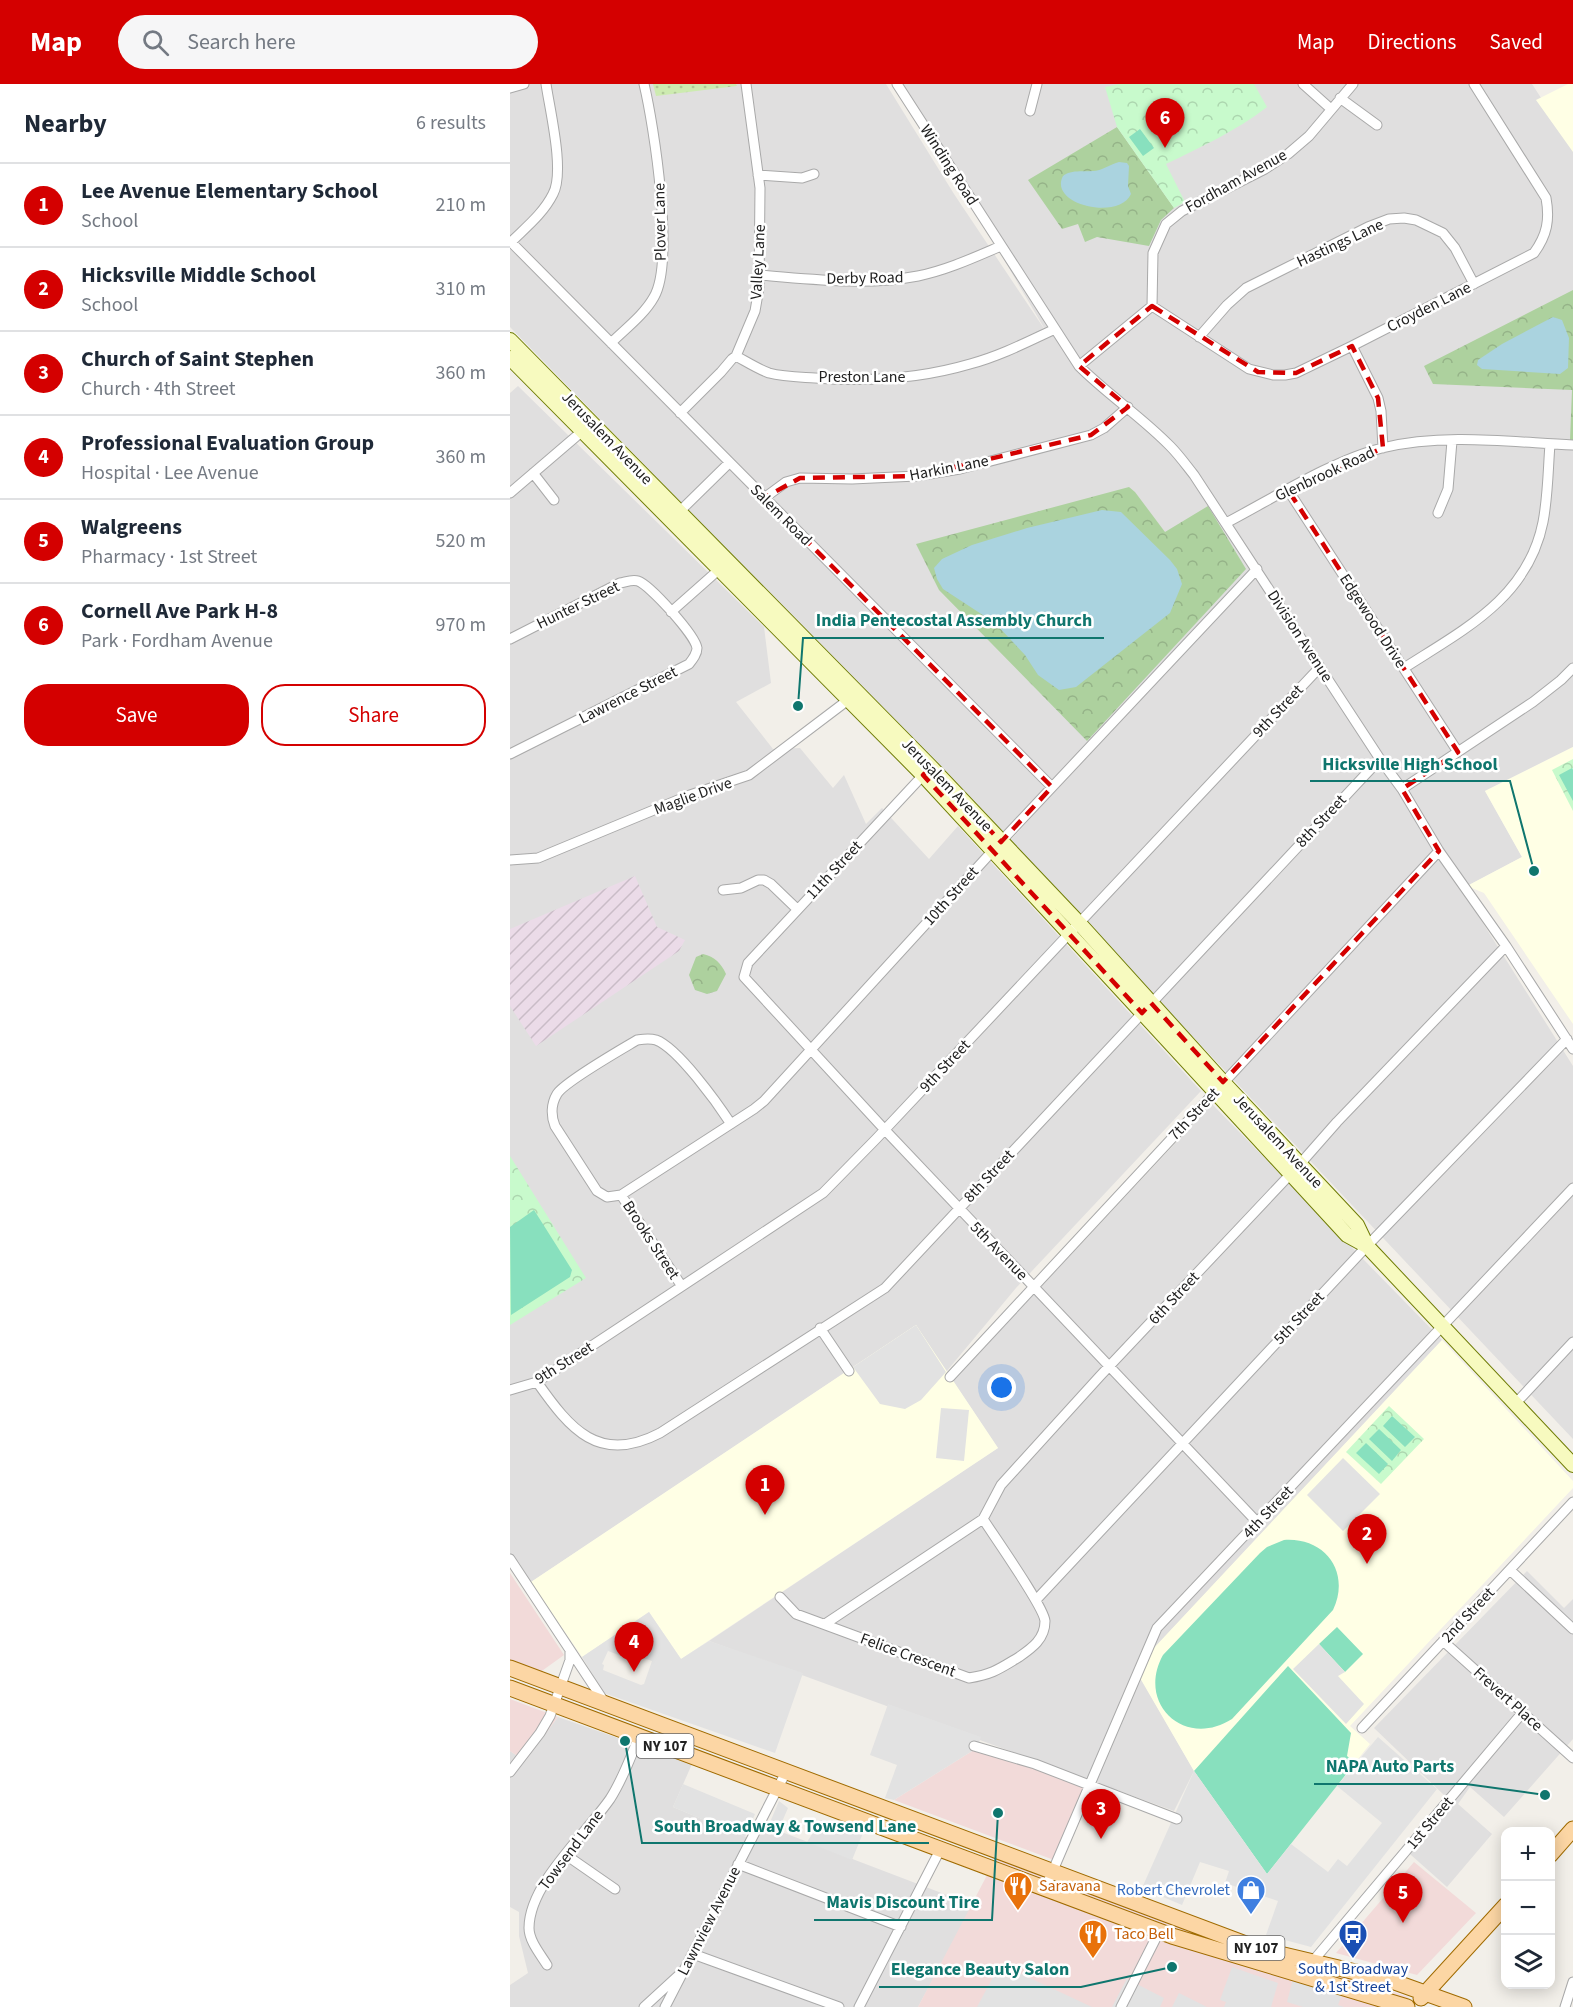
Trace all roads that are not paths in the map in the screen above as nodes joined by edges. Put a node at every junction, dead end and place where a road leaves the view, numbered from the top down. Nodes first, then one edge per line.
1 (524, 84) edge
2 (546, 84) edge
3 (644, 84) edge
4 (746, 84) edge
5 (897, 84) edge
6 (1037, 84) edge
7 (1303, 84) edge
8 (1353, 84) edge
9 (1474, 84) edge
10 (510, 88) edge
11 (1340, 98) junction
12 (1331, 109) junction
13 (1030, 111) dead end
14 (1377, 125) dead end
15 (814, 174) dead end
16 (758, 175) junction
17 (510, 243) edge
18 (1000, 246) junction
19 (759, 275) junction
20 (1474, 284) junction
21 (1152, 306) junction
22 (1055, 329) junction
23 (1200, 337) junction
24 (510, 340) edge
25 (610, 343) junction
26 (1352, 346) junction
27 (736, 357) junction
28 (510, 358) edge
29 (1079, 366) junction
30 (1128, 407) junction
31 (680, 413) junction
32 (588, 427) junction
33 (1452, 441) junction
34 (1550, 444) junction
35 (1573, 445) edge
36 (1383, 448) junction
37 (729, 463) junction
38 (533, 474) junction
39 (1288, 490) junction
40 (510, 493) edge
41 (765, 498) junction
42 (555, 501) dead end
43 (1438, 513) dead end
44 (675, 516) junction
45 (1226, 523) junction
46 (724, 565) junction
47 (1257, 569) junction
48 (671, 612) junction
49 (510, 639) edge
50 (1320, 667) junction
51 (1404, 668) junction
52 (1573, 668) edge
53 (853, 697) junction
54 (1458, 752) junction
55 (510, 754) edge
56 (1380, 759) junction
57 (927, 771) junction
58 (1052, 787) junction
59 (1402, 789) junction
60 (997, 846) junction
61 (1439, 851) junction
62 (510, 860) edge
63 (723, 890) dead end
64 (797, 909) junction
65 (1079, 923) junction
66 (1068, 934) junction
67 (1506, 946) junction
68 (744, 977) joint
69 (1146, 1008) junction
70 (1566, 1039) junction
71 (1573, 1049) edge
72 (810, 1050) junction
73 (1219, 1087) junction
74 (731, 1124) junction
75 (885, 1130) junction
76 (1295, 1169) junction
77 (1573, 1188) edge
78 (621, 1195) junction
79 (958, 1208) junction
80 (1367, 1246) junction
81 (681, 1286) junction
82 (1034, 1287) junction
83 (1442, 1326) junction
84 (820, 1329) junction
85 (1573, 1342) edge
86 (1109, 1366) junction
87 (849, 1371) dead end
88 (950, 1377) dead end
89 (537, 1382) junction
90 (510, 1390) edge
91 (1515, 1404) junction
92 (1182, 1443) junction
93 (1573, 1465) edge
94 (1573, 1502) edge
95 (983, 1519) junction
96 (1258, 1522) junction
97 (510, 1559) edge
98 (1510, 1570) junction
99 (780, 1597) dead end
100 (1036, 1600) junction
101 (825, 1624) junction
102 (1573, 1629) edge
103 (1443, 1641) junction
104 (570, 1650) junction
105 (510, 1668) edge
106 (560, 1686) junction
107 (510, 1688) edge
108 (553, 1704) junction
109 (607, 1705) junction
110 (1523, 1712) junction
111 (1362, 1728) dead end
112 (639, 1737) junction
113 (974, 1746) dead end
114 (1573, 1758) edge
115 (510, 1772) edge
116 (786, 1772) junction
117 (1090, 1785) junction
118 (777, 1789) junction
119 (1177, 1819) dead end
120 (1573, 1829) edge
121 (940, 1850) junction
122 (1555, 1850) edge
123 (566, 1855) junction
124 (738, 1864) junction
125 (1053, 1871) junction
126 (615, 1889) dead end
127 (1045, 1889) junction
128 (1501, 1910) edge
129 (901, 1927) junction
130 (1159, 1932) junction
131 (693, 1953) junction
132 (1313, 1961) junction
133 (547, 1965) dead end
134 (684, 1970) junction
135 (1573, 1982) edge
136 (1416, 2002) edge
137 (644, 2007) edge
138 (665, 2007) edge
139 (839, 2007) edge
140 (859, 2007) edge
141 (1120, 2007) edge
142 (1464, 2007) edge
143 (1564, 2007) edge

1 - 10 street
2 - 17 street
3 - 25 street, Plover Lane
4 - 16 street, Valley Lane
5 - 18 street, Winding Road
6 - 13 street
7 - 12 street
8 - 11 street, Fordham Avenue
9 - 20 street, Croyden Lane
11 - 12 street, Fordham Avenue
11 - 14 street
12 - 21 street, Fordham Avenue
15 - 16 street
16 - 19 street, Valley Lane
17 - 25 street, Salem Road
18 - 19 street, Derby Road
18 - 22 street, Division Avenue
19 - 27 street, Valley Lane
20 - 23 street, Hastings Lane
20 - 26 street, Croyden Lane
21 - 23 street, Croyden Lane
21 - 29 street
22 - 27 street, Preston Lane
22 - 29 street, Division Avenue
23 - 26 street, Croyden Lane
24 - 32 main road, Jerusalem Avenue
25 - 31 street, Salem Road
26 - 36 street
27 - 31 street, Valley Lane
28 - 32 main road, Jerusalem Avenue
29 - 30 street, Division Avenue
30 - 41 street, Harkin Lane
30 - 45 street, Division Avenue
31 - 37 street, Salem Road
32 - 38 street
32 - 44 main road, Jerusalem Avenue
33 - 34 street, Glenbrook Road
33 - 36 street, Glenbrook Road
33 - 43 street
34 - 35 street, Glenbrook Road
34 - 51 street
36 - 39 street, Glenbrook Road
37 - 41 street, Salem Road
37 - 44 street
38 - 40 street
38 - 42 street
39 - 45 street, Glenbrook Road
39 - 51 street, Edgewood Drive
41 - 58 street, Salem Road
44 - 46 main road, Jerusalem Avenue
45 - 47 street, Division Avenue
46 - 48 street
46 - 53 main road, Jerusalem Avenue
47 - 50 street, Division Avenue
47 - 58 street, 10th Street
48 - 49 street, Hunter Street
48 - 55 street, Lawrence Street
50 - 56 street, Division Avenue
50 - 65 street, 9th Street
51 - 54 street, Edgewood Drive
52 - 54 street
53 - 57 main road, Jerusalem Avenue
53 - 62 street, Maglie Drive
54 - 59 street
56 - 59 street, Division Avenue
56 - 69 street, 8th Street
57 - 60 main road, Jerusalem Avenue
57 - 64 street, 11th Street
58 - 60 street, 10th Street
59 - 61 street, Division Avenue
60 - 65 main road, Jerusalem Avenue
60 - 66 main road, Jerusalem Avenue
60 - 72 street, 10th Street
61 - 67 street, Division Avenue
61 - 73 street, 7th Street
63 - 64 street
64 - 68 street, 11th Street
65 - 66 street, 9th Street
65 - 69 main road, Jerusalem Avenue
66 - 69 main road, Jerusalem Avenue
66 - 75 street, 9th Street
67 - 70 street, Division Avenue
67 - 76 street, 6th Street
68 - 72 street, 5th Avenue
69 - 73 main road, Jerusalem Avenue
69 - 79 street, 8th Street
70 - 71 street, Division Avenue
70 - 80 street, 5th Street
72 - 74 street, 10th Street
72 - 75 street, 5th Avenue
73 - 76 main road, Jerusalem Avenue
73 - 82 street, 7th Street
74 - 78 street, 10th Street
74 - 78 street
75 - 79 street, 5th Avenue
75 - 81 street, 9th Street
76 - 80 main road, Jerusalem Avenue
76 - 86 street, 6th Street
77 - 83 street, 4th Street
78 - 81 street, Brooks Street
79 - 82 street, 5th Avenue
79 - 84 street, 8th Street
80 - 83 main road, Jerusalem Avenue
80 - 92 street, 5th Street
81 - 89 street, 9th Street
82 - 86 street, 5th Avenue
82 - 88 street, 7th Street
83 - 91 main road, Jerusalem Avenue
83 - 96 street, 4th Street
84 - 87 street
84 - 89 street, 8th Street
85 - 91 street
86 - 92 street, 5th Avenue
86 - 95 street, 6th Street
89 - 90 street, 9th Street
91 - 93 main road, Jerusalem Avenue
92 - 96 street, 5th Avenue
92 - 100 street, 5th Street
94 - 98 street, 2nd Street
95 - 100 street, Felice Crescent
95 - 101 street, 6th Street
96 - 117 street, 4th Street
97 - 104 street
98 - 102 street
98 - 103 street, 2nd Street
99 - 101 street, Felice Crescent
100 - 101 street, Felice Crescent
103 - 110 street, Frevert Place
103 - 111 street, 2nd Street
104 - 106 street
104 - 109 street
105 - 106 main road, NY 107
106 - 108 street
106 - 109 main road, NY 107
107 - 108 main road, NY 107
108 - 112 main road, NY 107
108 - 115 street
109 - 116 main road, NY 107
110 - 114 street, Frevert Place
110 - 132 street, 1st Street
112 - 118 main road, NY 107
112 - 123 street, Towsend Lane
113 - 117 street
116 - 118 street, Lawnview Avenue
116 - 125 main road, NY 107
117 - 119 street
117 - 125 street, 4th Street
118 - 121 main road, NY 107
118 - 124 street, Lawnview Avenue
120 - 122 main road
121 - 127 main road, NY 107
121 - 129 street
123 - 126 street
123 - 133 street, Towsend Lane
124 - 129 street
124 - 131 street, Lawnview Avenue
125 - 127 street, 4th Street
125 - 132 main road, NY 107
127 - 130 main road, NY 107
128 - 136 main road
129 - 140 street
130 - 136 main road, NY 107
130 - 141 street
131 - 134 street, Lawnview Avenue
131 - 139 street
132 - 136 main road, NY 107
134 - 137 street
134 - 138 street, Lawnview Avenue
135 - 143 street
136 - 142 main road, NY 107

